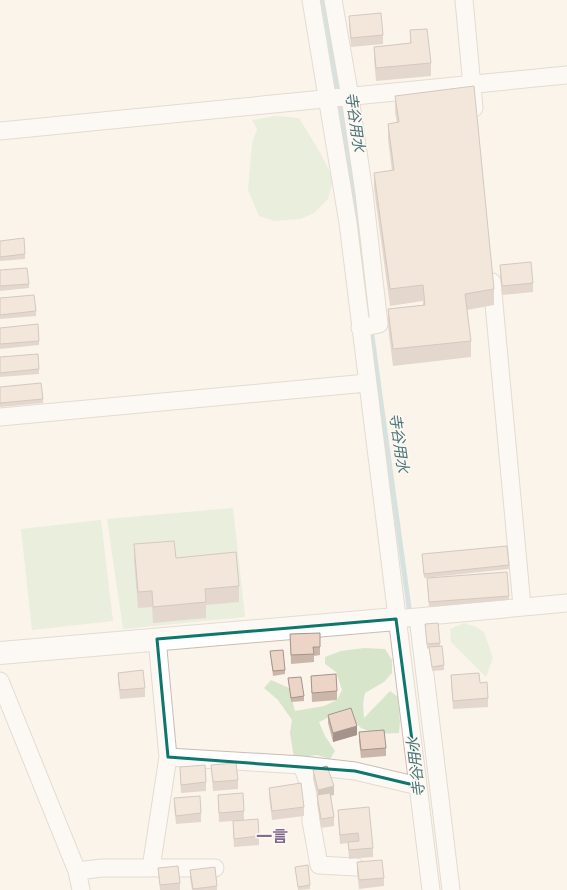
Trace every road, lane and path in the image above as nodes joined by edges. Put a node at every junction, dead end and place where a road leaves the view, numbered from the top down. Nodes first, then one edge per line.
1 (311, 0) edge
2 (333, 0) edge
3 (464, 0) edge
4 (567, 75) edge
5 (472, 84) junction
6 (350, 97) junction
7 (328, 99) junction
8 (476, 125) edge
9 (0, 131) edge
10 (490, 266) edge
11 (360, 328) junction
12 (367, 383) junction
13 (0, 417) edge
14 (567, 603) edge
15 (522, 606) junction
16 (418, 617) junction
17 (396, 619) junction
18 (157, 639) junction
19 (0, 653) edge
20 (0, 682) edge
21 (168, 757) junction
22 (302, 766) junction
23 (418, 786) junction
24 (356, 866) edge
25 (151, 868) junction
26 (214, 868) edge
27 (78, 871) junction
28 (81, 890) edge
29 (431, 890) edge
30 (451, 890) edge

1 - 7 street
2 - 6 street
3 - 5 street
4 - 5 street
5 - 6 street
5 - 8 street
6 - 7 street
6 - 11 street
7 - 9 street
7 - 11 street
10 - 15 street
11 - 12 street
12 - 13 street
12 - 17 street
14 - 15 street
15 - 16 street
16 - 17 street
16 - 30 street
17 - 18 street
17 - 23 street
18 - 19 street
18 - 21 street
20 - 27 street
21 - 22 street
21 - 25 street
22 - 23 street
22 - 24 street
23 - 29 street
25 - 26 street
25 - 27 street
27 - 28 street

